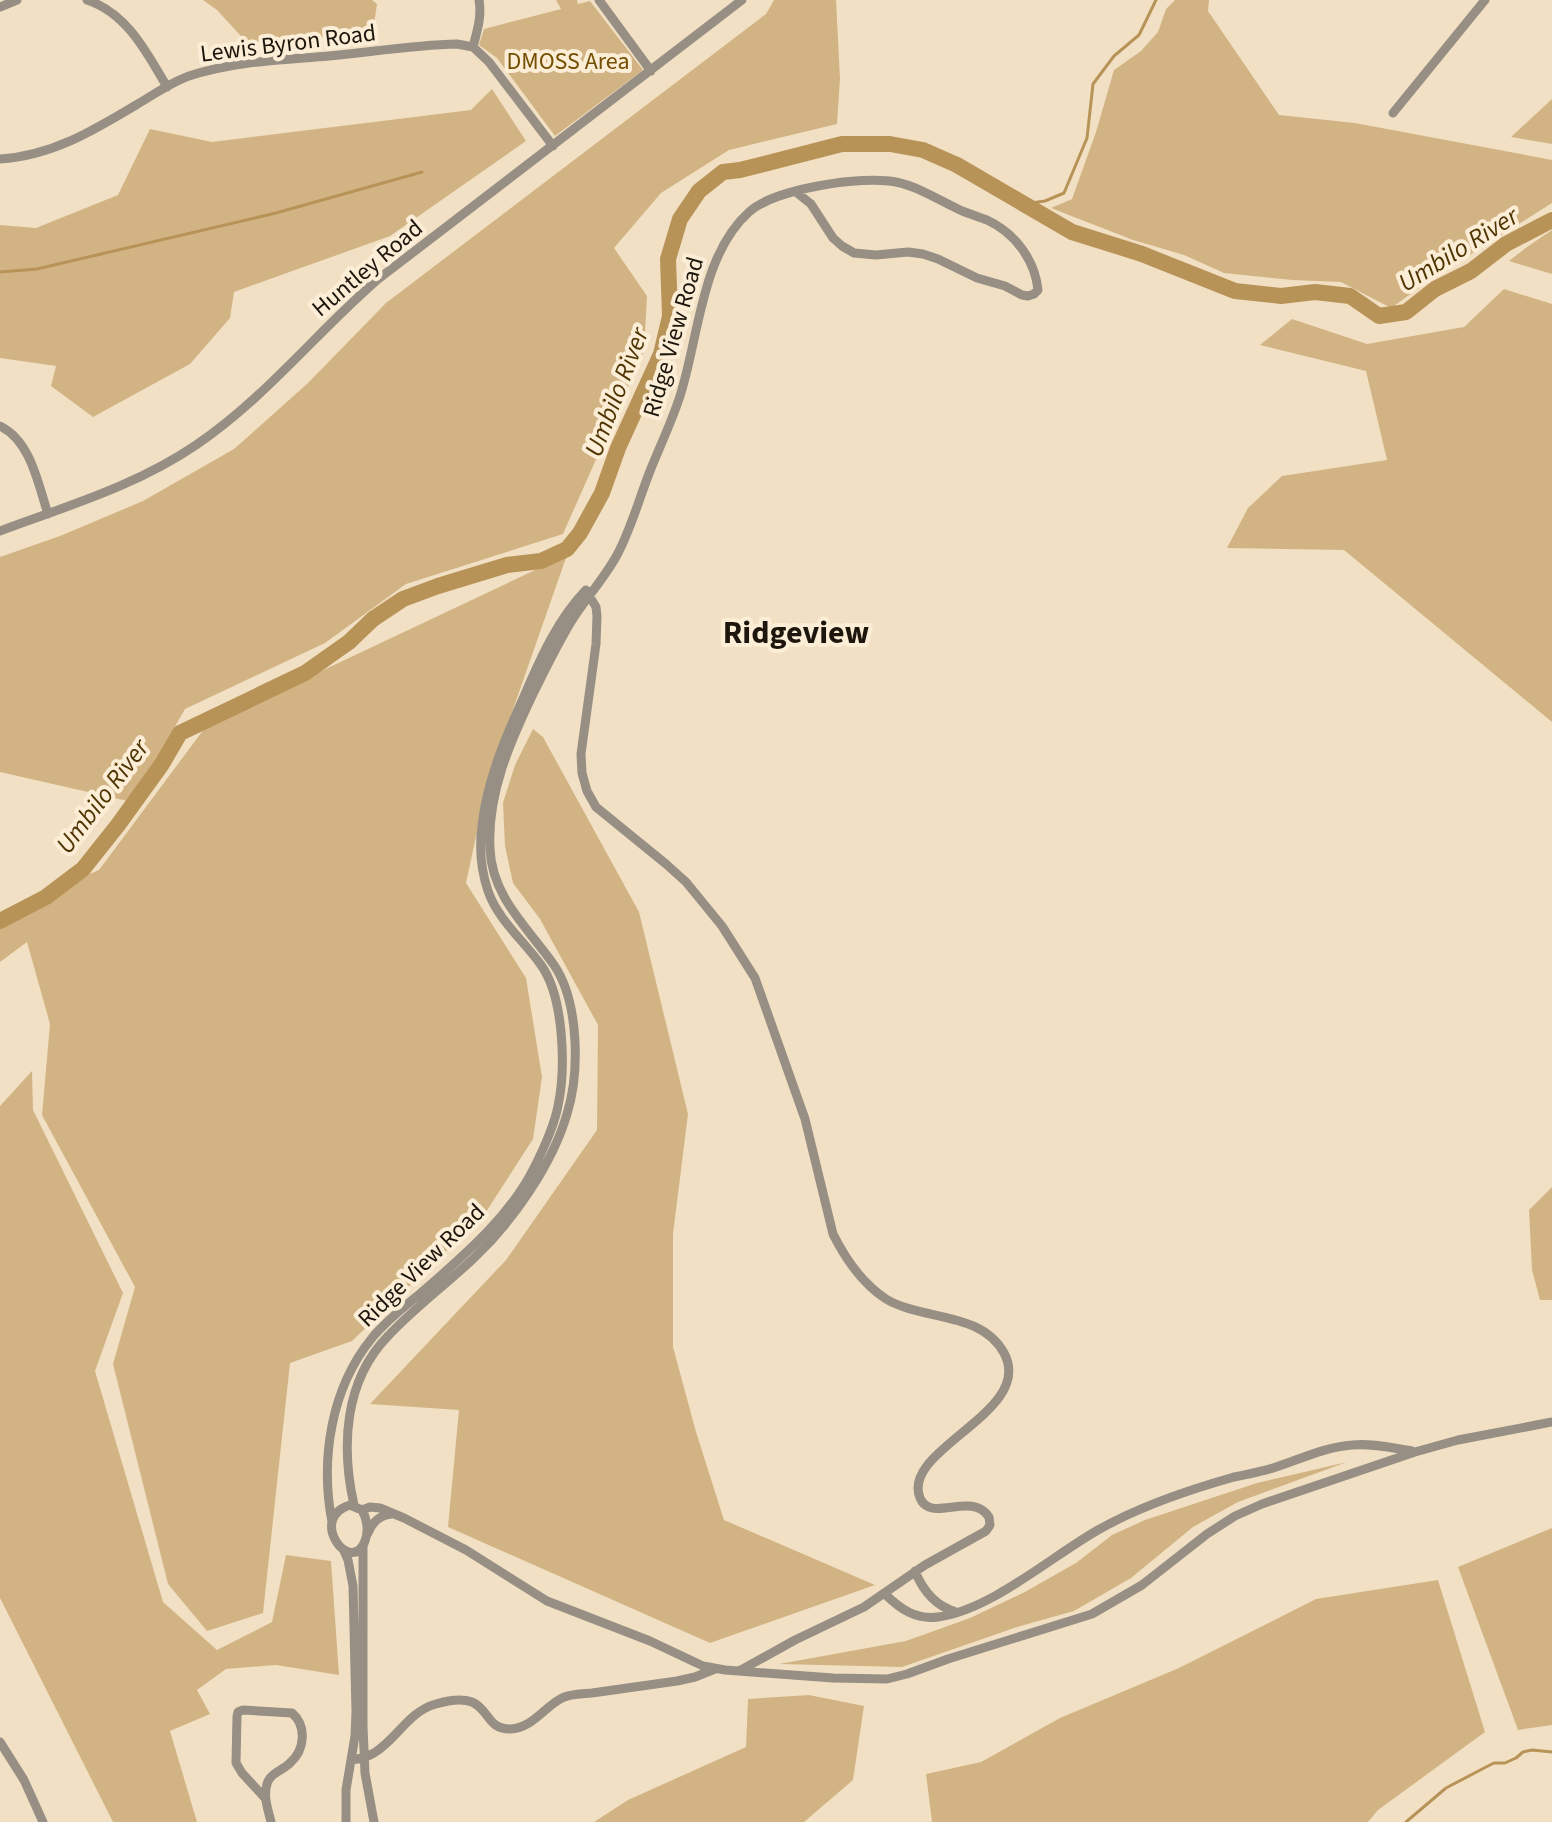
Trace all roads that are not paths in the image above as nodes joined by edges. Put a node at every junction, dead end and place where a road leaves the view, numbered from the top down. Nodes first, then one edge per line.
1 (17, 0) edge
2 (87, 0) edge
3 (479, 0) edge
4 (599, 0) edge
5 (742, 0) edge
6 (1485, 0) edge
7 (0, 7) edge
8 (473, 47) junction
9 (651, 71) junction
10 (167, 87) junction
11 (1393, 113) dead end
12 (553, 146) junction
13 (0, 159) edge
14 (796, 192) junction
15 (0, 426) edge
16 (48, 514) junction
17 (0, 531) edge
18 (587, 594) junction
19 (431, 1290) junction
20 (1552, 1422) edge
21 (1415, 1452) junction
22 (358, 1508) junction
23 (392, 1514) junction
24 (332, 1522) junction
25 (365, 1542) junction
26 (344, 1551) junction
27 (915, 1571) junction
28 (885, 1594) junction
29 (956, 1612) junction
30 (715, 1669) junction
31 (741, 1670) junction
32 (0, 1742) edge
33 (365, 1757) junction
34 (351, 1760) junction
35 (265, 1798) junction
36 (43, 1822) edge
37 (271, 1822) edge
38 (346, 1822) edge
39 (374, 1822) edge

1 - 7 street
2 - 10 street
3 - 8 street
4 - 9 street
5 - 9 street, Huntley Road
6 - 11 street
8 - 10 street, Lewis Byron Road
8 - 12 street
9 - 12 street, Huntley Road
10 - 13 street, Lewis Byron Road
12 - 16 street, Huntley Road
14 - 14 street, Ridge View Road
14 - 18 street, Ridge View Road
15 - 16 street
16 - 17 street, Huntley Road
18 - 19 street, Ridge View Road
18 - 27 street
19 - 22 street, Ridge View Road
19 - 24 street, Ridge View Road
20 - 21 street
21 - 29 street
21 - 31 street
22 - 23 street
22 - 24 street
22 - 25 street, Ridge View Road
23 - 25 street
23 - 30 street
24 - 26 street, Ridge View Road
25 - 26 street
25 - 33 street, Ridge View Road
26 - 34 street, Ridge View Road
27 - 28 street
27 - 29 street
28 - 29 street
28 - 31 street
30 - 31 street
30 - 33 street
32 - 36 street
33 - 34 street
33 - 39 street, Ridge View Road
34 - 38 street, Ridge View Road
35 - 35 street
35 - 37 street

